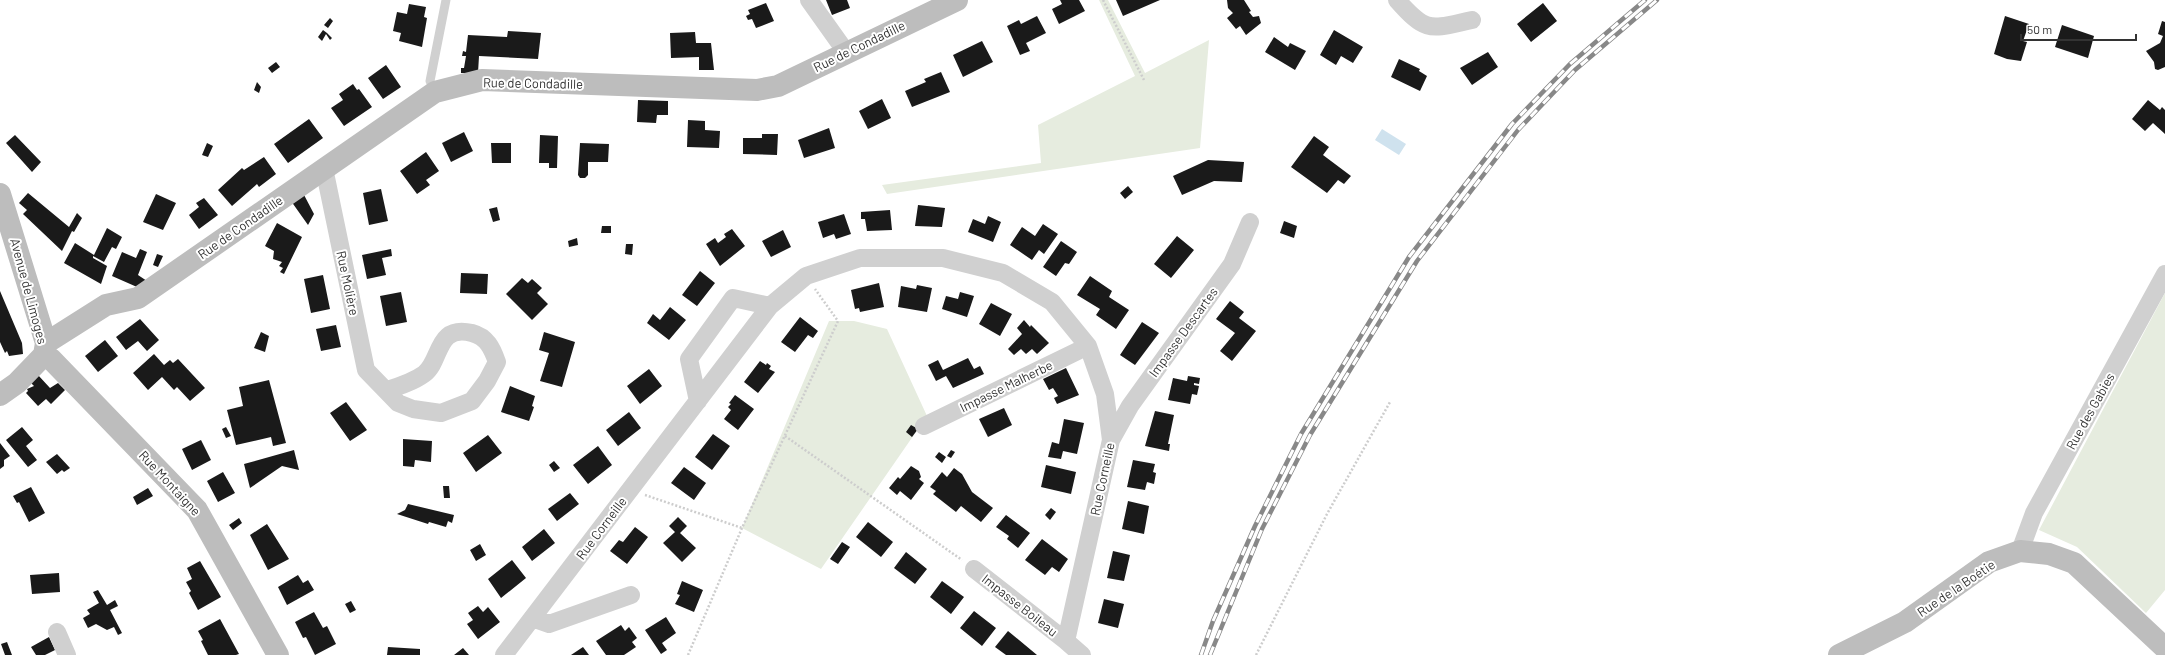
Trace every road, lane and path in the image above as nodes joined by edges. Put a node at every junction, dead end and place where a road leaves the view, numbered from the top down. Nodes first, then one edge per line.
1 (446, 0) edge
2 (810, 0) edge
3 (957, 0) edge
4 (1103, 0) edge
5 (1397, 0) edge
6 (1472, 20) dead end
7 (846, 52) junction
8 (1144, 80) dead end
9 (435, 92) junction
10 (324, 168) junction
11 (0, 194) edge
12 (1250, 222) dead end
13 (2165, 274) edge
14 (806, 276) junction
15 (770, 306) junction
16 (1088, 346) junction
17 (45, 349) junction
18 (387, 390) junction
19 (0, 395) edge
20 (698, 401) junction
21 (1390, 402) dead end
22 (924, 426) dead end
23 (785, 436) junction
24 (1111, 440) junction
25 (630, 490) junction
26 (742, 528) junction
27 (2020, 551) junction
28 (974, 568) joint
29 (631, 595) dead end
30 (532, 618) junction
31 (57, 632) dead end
32 (1066, 641) junction
33 (2165, 648) edge
34 (67, 655) edge
35 (278, 655) edge
36 (504, 655) edge
37 (688, 655) edge
38 (1082, 655) edge
39 (1256, 655) edge
40 (1839, 655) edge

1 - 9 lane
2 - 7 street
3 - 7 street, Rue de Condadille
4 - 8 path
5 - 6 street
7 - 9 street, Rue de Condadille
9 - 10 street, Rue de Condadille
10 - 17 street, Rue de Condadille
10 - 18 street, Rue Molière
11 - 17 street, Avenue de Limoges
12 - 24 street, Impasse Descartes
13 - 27 street, Rue des Gabies
14 - 15 street, Rue Corneille
14 - 16 street, Rue Corneille
14 - 23 path
15 - 20 street, Rue Corneille
15 - 20 street
16 - 22 street, Impasse Malherbe
16 - 24 street, Rue Corneille
17 - 19 street, Avenue de Limoges
17 - 35 street, Rue Montaigne
18 - 18 street, Rue Molière
20 - 25 street, Rue Corneille
21 - 39 path
23 - 26 path
23 - 28 path
24 - 32 street, Rue Corneille
25 - 26 path
25 - 30 street, Rue Corneille
26 - 37 path
27 - 33 street, Rue de la Boétie
27 - 40 street, Rue de la Boétie
28 - 32 street, Impasse Boileau
29 - 30 street
30 - 36 street, Rue Corneille
31 - 34 street
32 - 38 street

